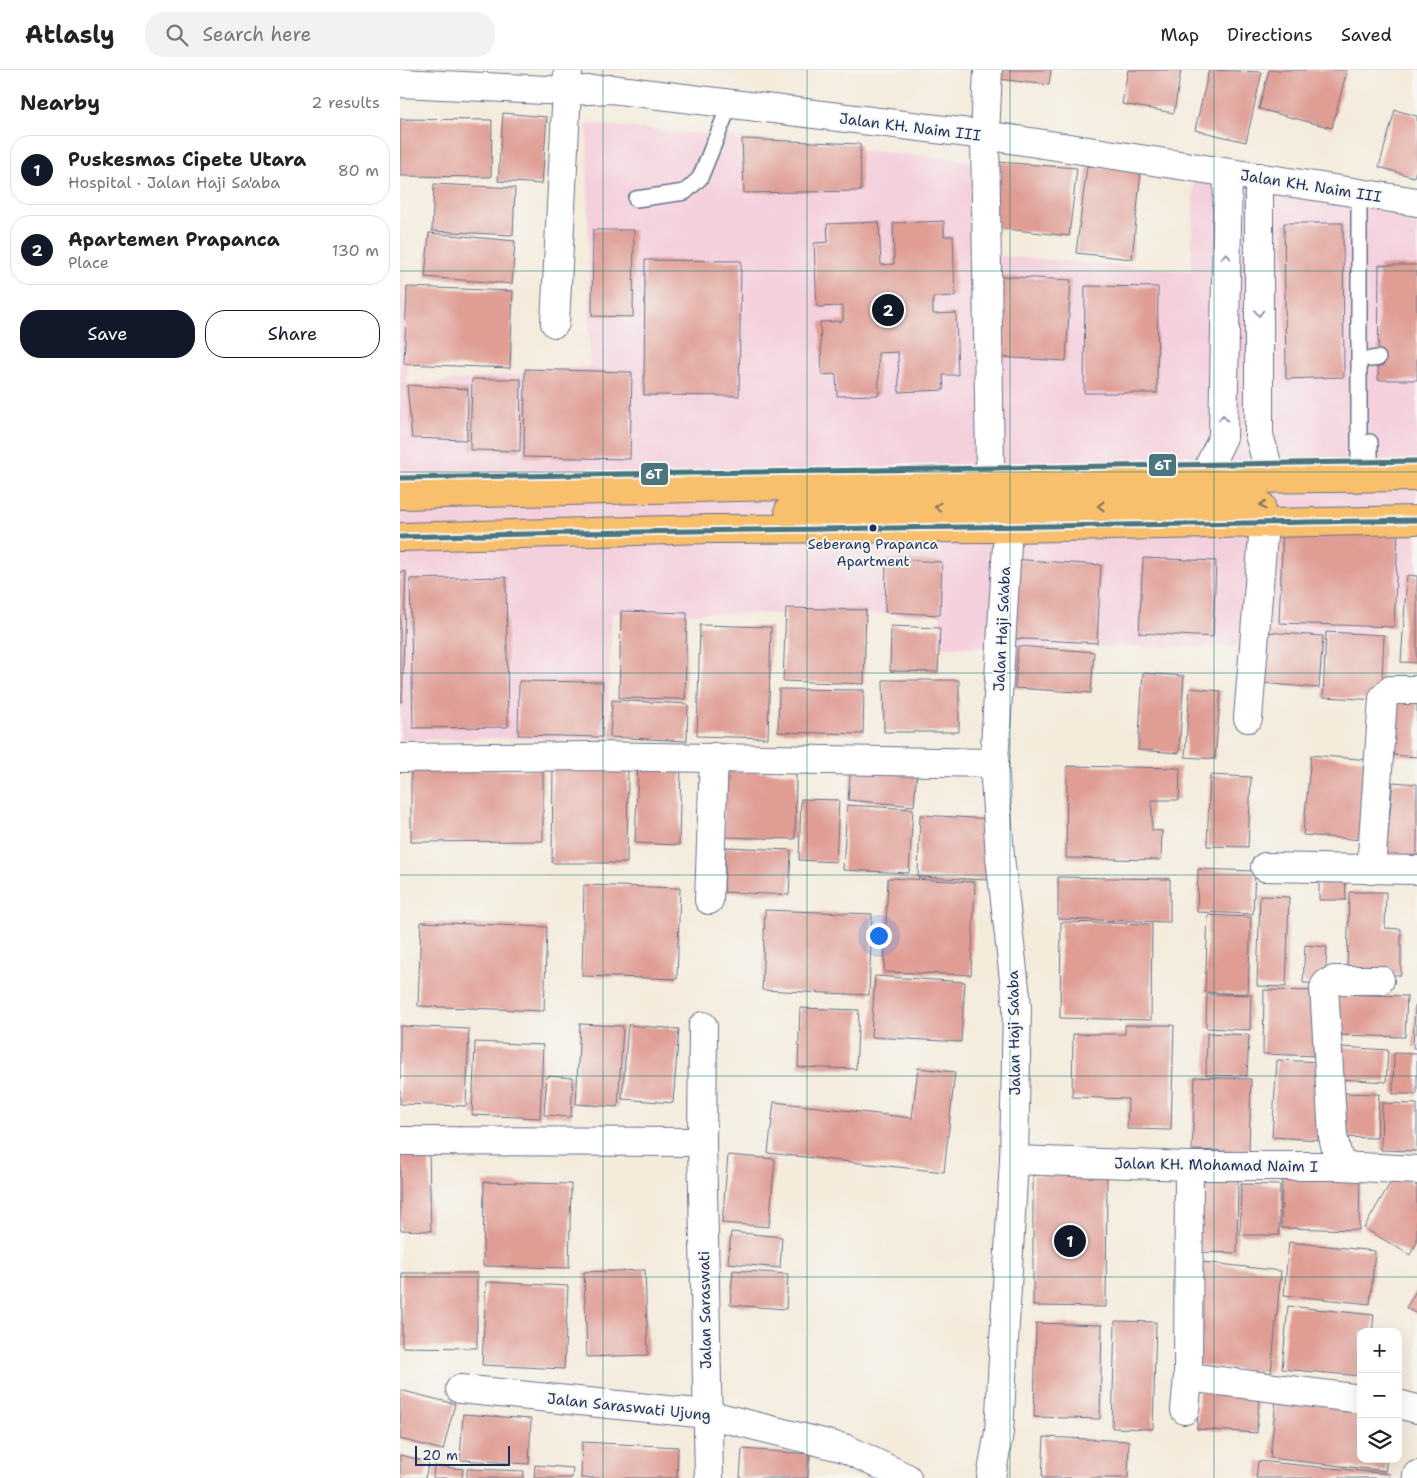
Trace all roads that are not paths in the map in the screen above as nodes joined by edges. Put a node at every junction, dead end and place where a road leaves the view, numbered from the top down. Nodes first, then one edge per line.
1 (988, 70) edge
2 (612, 79) edge
3 (568, 80) edge
4 (400, 83) edge
5 (730, 104) junction
6 (985, 135) junction
7 (1228, 173) junction
8 (1259, 177) junction
9 (636, 199) dead end
10 (1417, 202) edge
11 (1359, 205) dead end
12 (555, 323) dead end
13 (1366, 455) junction
14 (1417, 461) edge
15 (1267, 462) junction
16 (1210, 464) junction
17 (990, 468) junction
18 (1417, 477) edge
19 (400, 478) edge
20 (400, 495) edge
21 (1417, 504) edge
22 (400, 518) edge
23 (1417, 520) edge
24 (1264, 524) junction
25 (1008, 528) junction
26 (400, 537) edge
27 (1417, 690) edge
28 (1248, 718) dead end
29 (714, 757) junction
30 (400, 758) edge
31 (994, 762) junction
32 (1265, 867) dead end
33 (1371, 870) junction
34 (1417, 870) edge
35 (708, 900) dead end
36 (1380, 980) dead end
37 (703, 1026) dead end
38 (400, 1141) edge
39 (702, 1142) junction
40 (1014, 1160) junction
41 (1189, 1166) junction
42 (1340, 1166) junction
43 (1417, 1170) edge
44 (1188, 1377) junction
45 (460, 1389) dead end
46 (1357, 1398) edge
47 (1402, 1405) edge
48 (1417, 1409) edge
49 (1185, 1410) dead end
50 (707, 1414) junction
51 (709, 1478) edge
52 (907, 1478) edge
53 (991, 1478) edge

1 - 6 street
2 - 3 street, Jalan KH. Naim III
2 - 5 street, Jalan KH. Naim III
3 - 4 street, Jalan KH. Naim III
3 - 12 street
5 - 6 street, Jalan KH. Naim III
5 - 9 lane
6 - 7 street, Jalan KH. Naim III
6 - 17 street
7 - 8 street, Jalan KH. Naim III
16 -> 7 street
8 - 10 street, Jalan KH. Naim III
8 -> 15 street
11 - 13 lane
13 - 14 main road
13 - 15 main road
15 - 16 main road
16 - 17 main road
17 - 19 main road
18 - 20 main road
21 -> 22 main road
23 - 24 main road
24 - 25 main road
24 - 28 street
25 - 26 main road
25 - 31 street, Jalan Haji Sa'aba
27 - 33 street
29 - 30 street
29 - 31 street
29 - 35 street
31 - 40 street, Jalan Haji Sa'aba
32 - 33 street
33 - 34 street
36 - 42 street
37 - 39 street, Jalan Saraswati
38 - 39 street
39 - 50 street, Jalan Saraswati
40 - 41 street, Jalan KH. Mohamad Naim I
40 - 53 street, Jalan Haji Sa'aba
41 - 42 street, Jalan KH. Mohamad Naim I
41 - 44 street
42 - 43 street, Jalan KH. Mohamad Naim I
44 - 46 street
44 - 49 street
45 - 50 street, Jalan Saraswati Ujung
47 - 48 street
50 - 51 street, Jalan Saraswati
50 - 52 street, Jalan Saraswati Ujung

